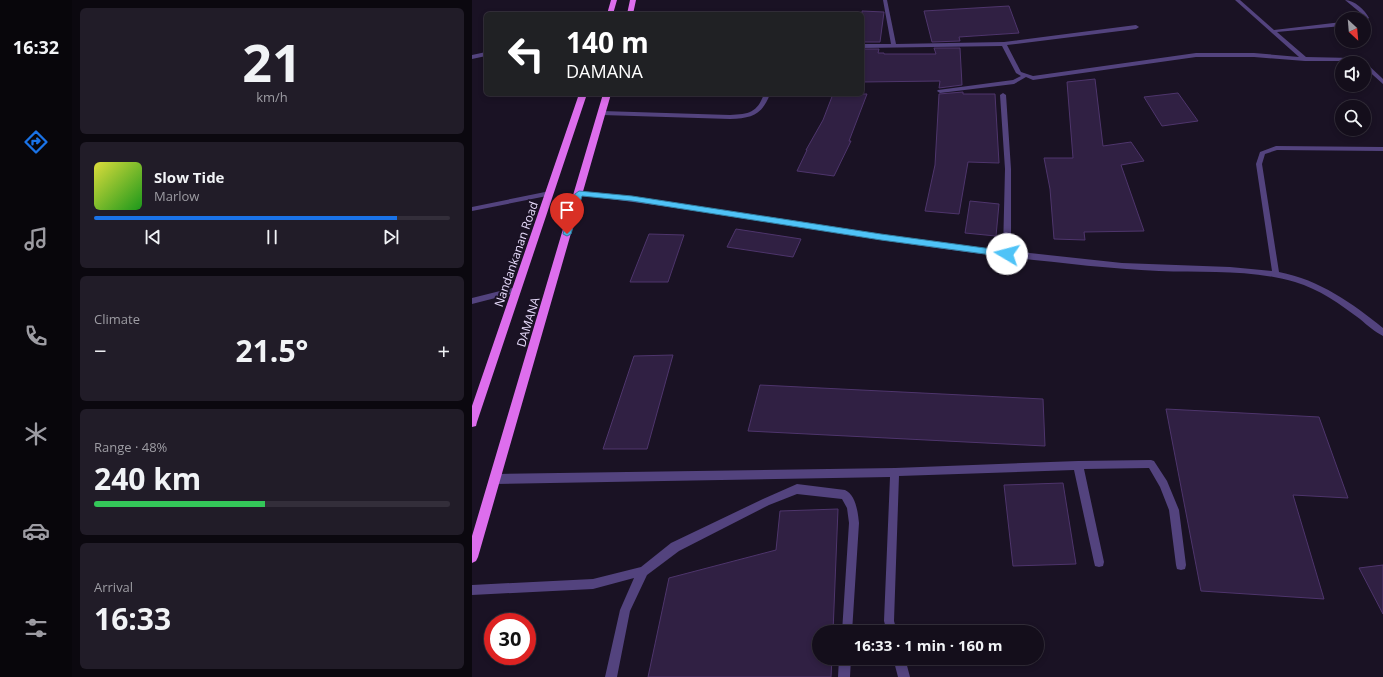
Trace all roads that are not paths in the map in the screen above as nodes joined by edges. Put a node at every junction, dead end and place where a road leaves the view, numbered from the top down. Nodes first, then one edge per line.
1 (614, 0) edge
2 (633, 0) edge
3 (885, 0) edge
4 (1237, 0) edge
5 (1347, 0) edge
6 (611, 12) edge
7 (630, 12) edge
8 (1363, 12) edge
9 (1335, 25) edge
10 (1136, 27) dead end
11 (1275, 31) junction
12 (1004, 44) junction
13 (864, 46) edge
14 (894, 46) junction
15 (484, 54) edge
16 (472, 57) edge
17 (1335, 58) edge
18 (1305, 59) junction
19 (1371, 71) edge
20 (1024, 76) junction
21 (1383, 82) edge
22 (940, 91) dead end
23 (1003, 95) dead end
24 (582, 96) edge
25 (606, 96) edge
26 (766, 96) edge
27 (602, 113) junction
28 (1383, 149) edge
29 (550, 193) junction
30 (579, 194) junction
31 (472, 209) edge
32 (1007, 254) junction
33 (1276, 274) junction
34 (516, 290) junction
35 (472, 301) edge
36 (1383, 333) edge
37 (473, 417) edge
38 (1078, 465) junction
39 (895, 472) junction
40 (495, 479) junction
41 (472, 557) edge
42 (1099, 562) dead end
43 (1181, 565) dead end
44 (643, 571) junction
45 (472, 590) edge
46 (847, 625) edge
47 (890, 625) edge
48 (845, 665) edge
49 (901, 665) edge
50 (611, 677) edge
51 (844, 677) edge
52 (904, 677) edge

1 - 6 main road
2 - 7 main road
3 - 14 street
4 - 11 street
5 - 8 street
9 - 11 street
10 - 12 street
11 - 18 street
12 - 14 street
12 - 20 street
13 - 14 street
15 - 16 street
17 - 18 street
18 - 20 street
19 - 21 street
20 - 22 street
23 - 32 street
24 - 29 main road, Nandankanan Road
25 - 27 main road, DAMANA
26 - 27 street
27 - 30 main road, DAMANA
28 - 33 street
29 - 31 street
29 - 34 main road, Nandankanan Road
30 - 32 street
30 - 40 main road, DAMANA
32 - 33 street
33 - 36 street
34 - 35 street
34 - 37 main road, Nandankanan Road
38 - 39 street
38 - 42 street
38 - 43 street
39 - 40 street
39 - 47 street
40 - 41 main road, DAMANA
44 - 45 street
44 - 46 street
44 - 50 street
48 - 51 street
49 - 52 street

